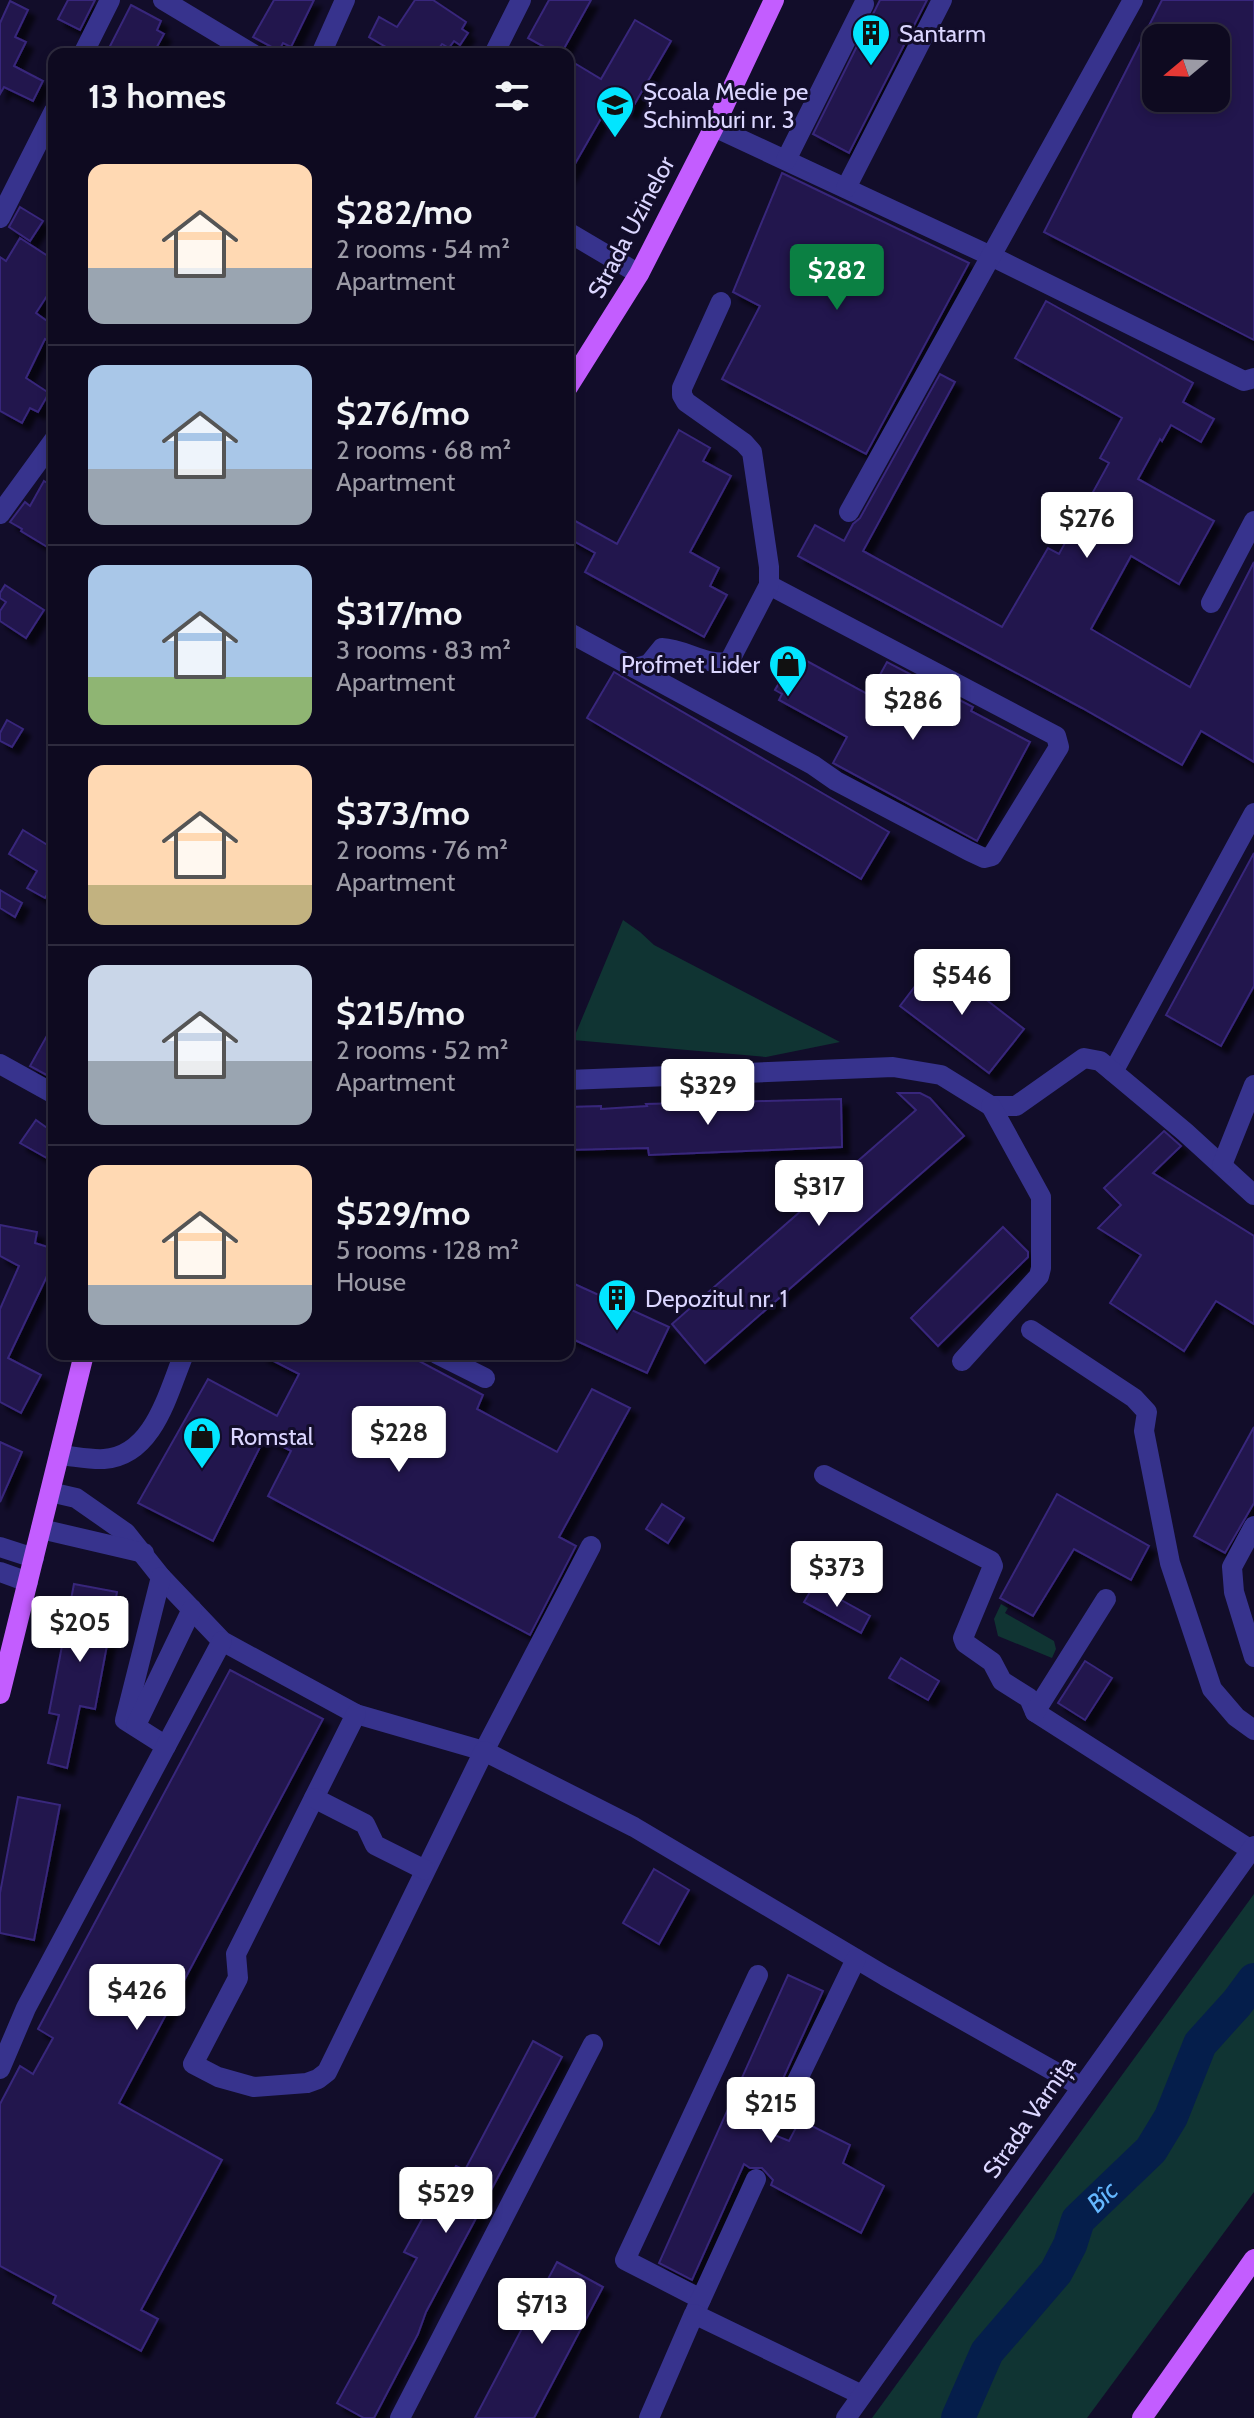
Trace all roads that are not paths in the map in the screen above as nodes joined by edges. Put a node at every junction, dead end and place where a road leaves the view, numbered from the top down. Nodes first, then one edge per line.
1 (110, 0) edge
2 (163, 0) edge
3 (345, 0) edge
4 (521, 0) edge
5 (774, 0) edge
6 (942, 0) edge
7 (1133, 0) edge
8 (864, 4) dead end
9 (86, 48) edge
10 (243, 48) edge
11 (324, 48) edge
12 (497, 48) edge
13 (48, 123) edge
14 (714, 127) junction
15 (786, 160) junction
16 (846, 188) junction
17 (0, 218) edge
18 (574, 236) edge
19 (991, 256) junction
20 (639, 274) junction
21 (721, 302) dead end
22 (574, 377) edge
23 (1254, 378) edge
24 (48, 448) edge
25 (849, 512) dead end
26 (0, 514) edge
27 (1254, 521) edge
28 (769, 585) junction
29 (1211, 603) dead end
30 (574, 635) edge
31 (635, 668) junction
32 (1254, 813) edge
33 (0, 1064) edge
34 (1113, 1072) junction
35 (574, 1080) edge
36 (1254, 1085) edge
37 (48, 1091) edge
38 (991, 1106) junction
39 (1222, 1165) junction
40 (1254, 1195) edge
41 (1031, 1330) dead end
42 (83, 1360) edge
43 (181, 1360) edge
44 (449, 1360) edge
45 (962, 1361) dead end
46 (485, 1378) dead end
47 (59, 1455) junction
48 (824, 1475) dead end
49 (50, 1492) junction
50 (1254, 1526) edge
51 (41, 1529) junction
52 (591, 1546) dead end
53 (0, 1547) edge
54 (144, 1553) junction
55 (34, 1558) junction
56 (0, 1572) edge
57 (161, 1577) junction
58 (28, 1582) junction
59 (1106, 1599) dead end
60 (192, 1609) junction
61 (222, 1641) junction
62 (1254, 1657) edge
63 (4, 1660) edge
64 (140, 1663) junction
65 (162, 1672) junction
66 (1, 1690) edge
67 (1035, 1712) junction
68 (356, 1714) junction
69 (136, 1725) junction
70 (1254, 1730) edge
71 (166, 1746) junction
72 (484, 1751) junction
73 (314, 1798) junction
74 (1252, 1848) edge
75 (425, 1870) junction
76 (856, 1959) junction
77 (758, 1975) dead end
78 (593, 2044) dead end
79 (0, 2069) edge
80 (1082, 2087) junction
81 (780, 2116) dead end
82 (756, 2179) dead end
83 (1254, 2259) edge
84 (698, 2306) junction
85 (862, 2395) junction
86 (400, 2418) edge
87 (649, 2418) edge
88 (846, 2418) edge
89 (1142, 2418) edge

1 - 9 street
2 - 10 street
3 - 11 street
4 - 12 street
5 - 14 main road, Strada Uzinelor
6 - 16 street
7 - 19 street
8 - 15 street
13 - 17 street
14 - 15 street
14 - 20 main road, Strada Uzinelor
15 - 16 street
16 - 19 street
18 - 20 street
19 - 23 street
19 - 25 street
20 - 22 main road, Strada Uzinelor
21 - 28 street
24 - 26 street
27 - 29 street
28 - 31 street
28 - 31 street
30 - 31 street
32 - 34 street
33 - 37 street
34 - 38 street
34 - 39 street
35 - 38 street
36 - 39 street
38 - 45 street
39 - 40 street
41 - 70 street
42 - 47 main road
43 - 47 street
44 - 46 street
47 - 49 main road
48 - 67 street
49 - 51 main road
49 - 54 street
50 - 62 street
51 - 54 street
51 - 55 main road
52 - 72 street
53 - 55 street
54 - 57 street
55 - 58 main road
56 - 58 street
57 - 60 street
57 - 64 street
58 - 63 main road
59 - 67 street
60 - 61 street
60 - 65 street
61 - 68 street
61 - 71 street
63 - 66 main road
64 - 65 street
64 - 69 street
65 - 69 street
67 - 74 street
68 - 72 street
68 - 73 street
69 - 71 street
71 - 79 street
72 - 75 street
72 - 76 street
73 - 75 street
73 - 75 street
74 - 80 street, Strada Varnița
76 - 80 street
76 - 81 street
77 - 84 street
78 - 86 street
80 - 85 street, Strada Varnița
82 - 84 street
83 - 89 main road
84 - 85 street
84 - 87 street
85 - 88 street, Strada Varnița

